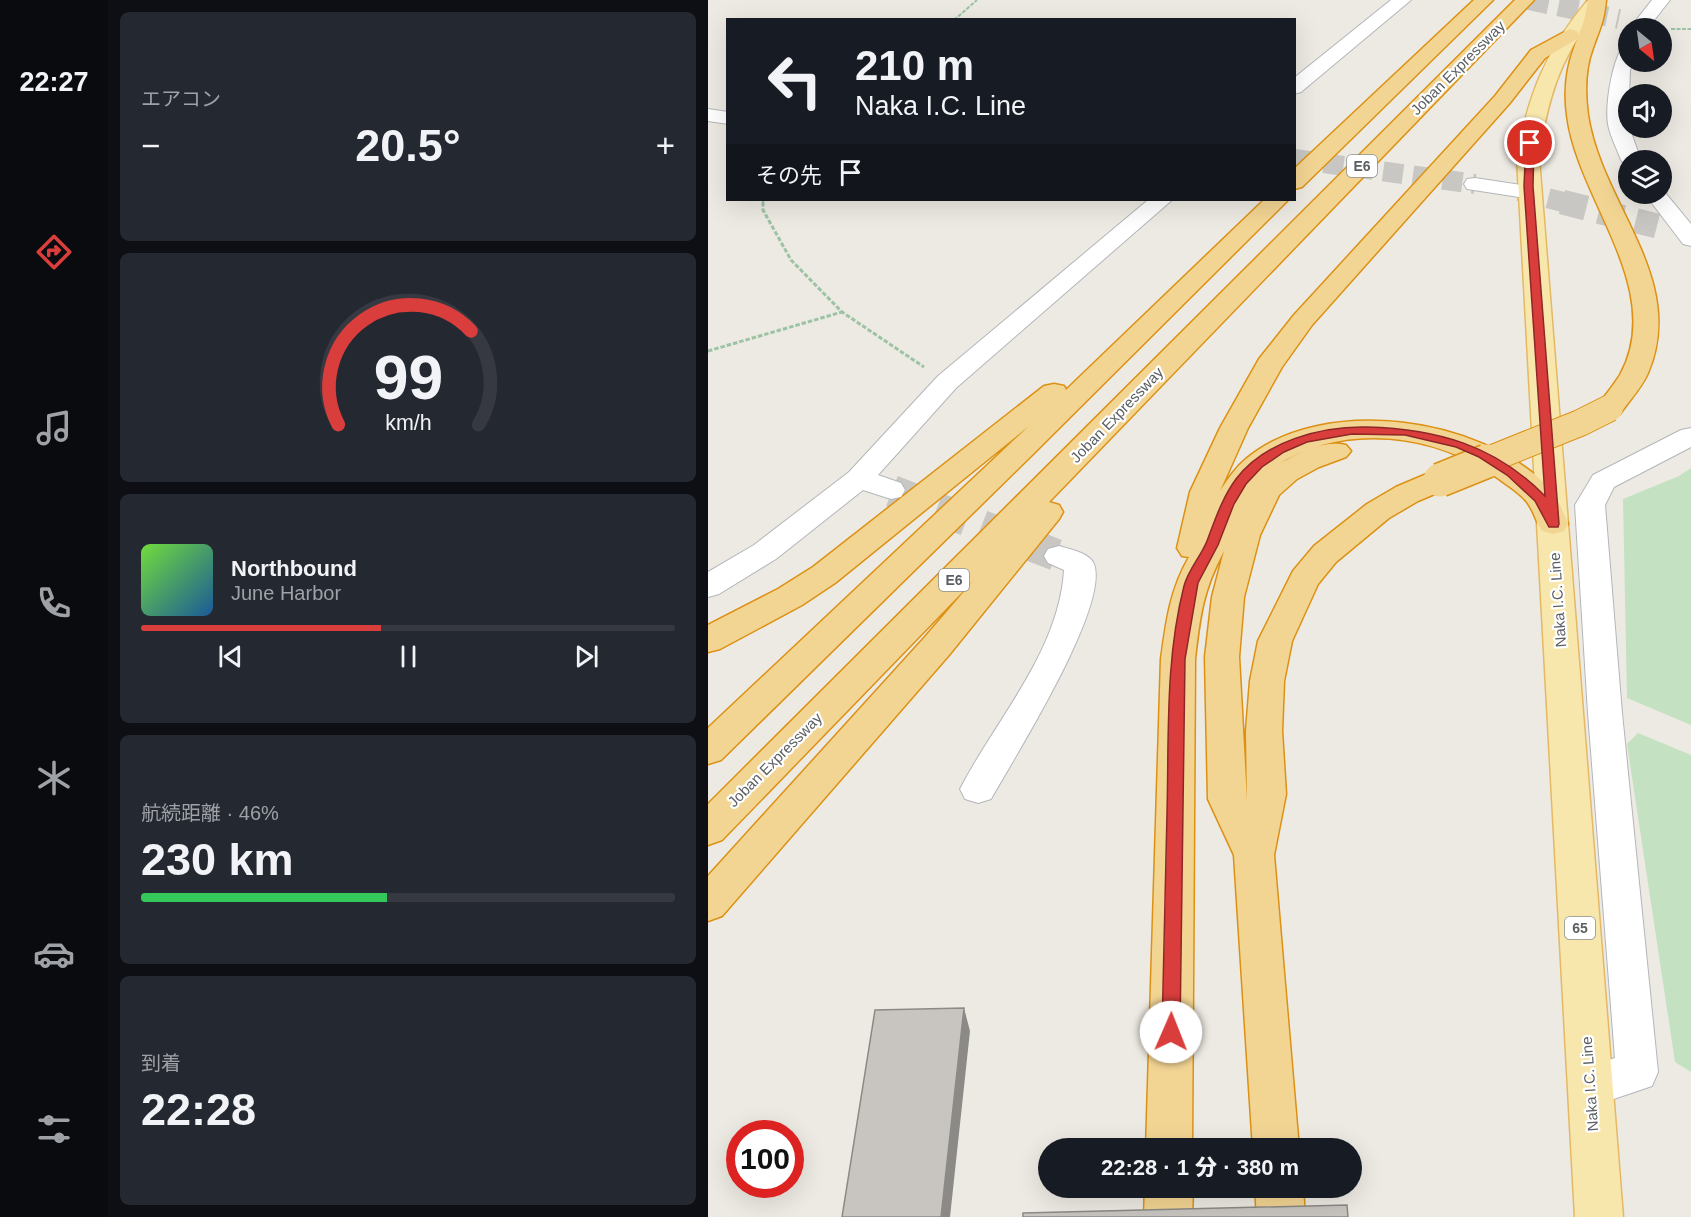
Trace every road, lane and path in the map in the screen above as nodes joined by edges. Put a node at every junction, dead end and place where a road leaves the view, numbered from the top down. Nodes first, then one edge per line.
1 (977, 0) edge
2 (1402, 0) edge
3 (1484, 0) edge
4 (1525, 0) edge
5 (1597, 0) edge
6 (1661, 0) edge
7 (956, 18) edge
8 (1647, 18) edge
9 (1672, 29) edge
10 (1691, 29) edge
11 (1570, 34) junction
12 (1621, 72) edge
13 (1296, 86) edge
14 (708, 115) edge
15 (726, 118) edge
16 (1627, 150) edge
17 (1296, 180) edge
18 (1475, 184) tunnel mouth
19 (1519, 191) tunnel mouth
20 (763, 201) edge
21 (1160, 201) edge
22 (1275, 201) edge
23 (1664, 204) tunnel mouth
24 (1657, 226) tunnel mouth
25 (1691, 240) edge
26 (842, 312) junction
27 (1158, 314) junction
28 (1199, 331) junction
29 (708, 351) edge
30 (947, 382) junction
31 (1691, 436) edge
32 (859, 478) junction
33 (891, 490) tunnel mouth
34 (1553, 524) junction
35 (1059, 556) tunnel mouth
36 (1191, 583) junction
37 (708, 586) edge
38 (708, 640) edge
39 (708, 750) edge
40 (978, 789) dead end
41 (708, 829) edge
42 (1254, 855) junction
43 (708, 904) edge
44 (1590, 1086) junction
45 (1170, 1138) edge
46 (1275, 1138) edge
47 (1169, 1198) edge
48 (1280, 1198) edge
49 (1168, 1217) edge
50 (1281, 1217) edge
51 (1599, 1217) edge

1 - 7 path
2 - 13 street
3 - 17 highway, Joban Expressway / E6
4 - 28 highway, Joban Expressway / E6
5 - 11 main road, Naka I.C. Line / 65
5 - 42 highway, bridge
6 - 8 street
9 - 10 path
11 - 34 main road, Naka I.C. Line / 65
11 - 36 highway
12 - 16 street
14 - 15 street
18 - 19 street
20 - 26 path
21 - 30 street
22 - 27 highway
23 - 25 street
24 - 25 street
26 - 29 path
26 - 30 path
27 - 38 highway
27 - 39 highway
28 - 41 highway, Joban Expressway / E6
28 - 43 highway
30 - 32 street
31 - 44 street
32 - 33 street
32 - 37 street
34 - 36 highway
34 - 42 highway
34 - 44 main road, Naka I.C. Line / 65
35 - 40 street
36 - 45 highway
42 - 46 highway
44 - 51 main road, Naka I.C. Line / 65
47 - 49 highway
48 - 50 highway

